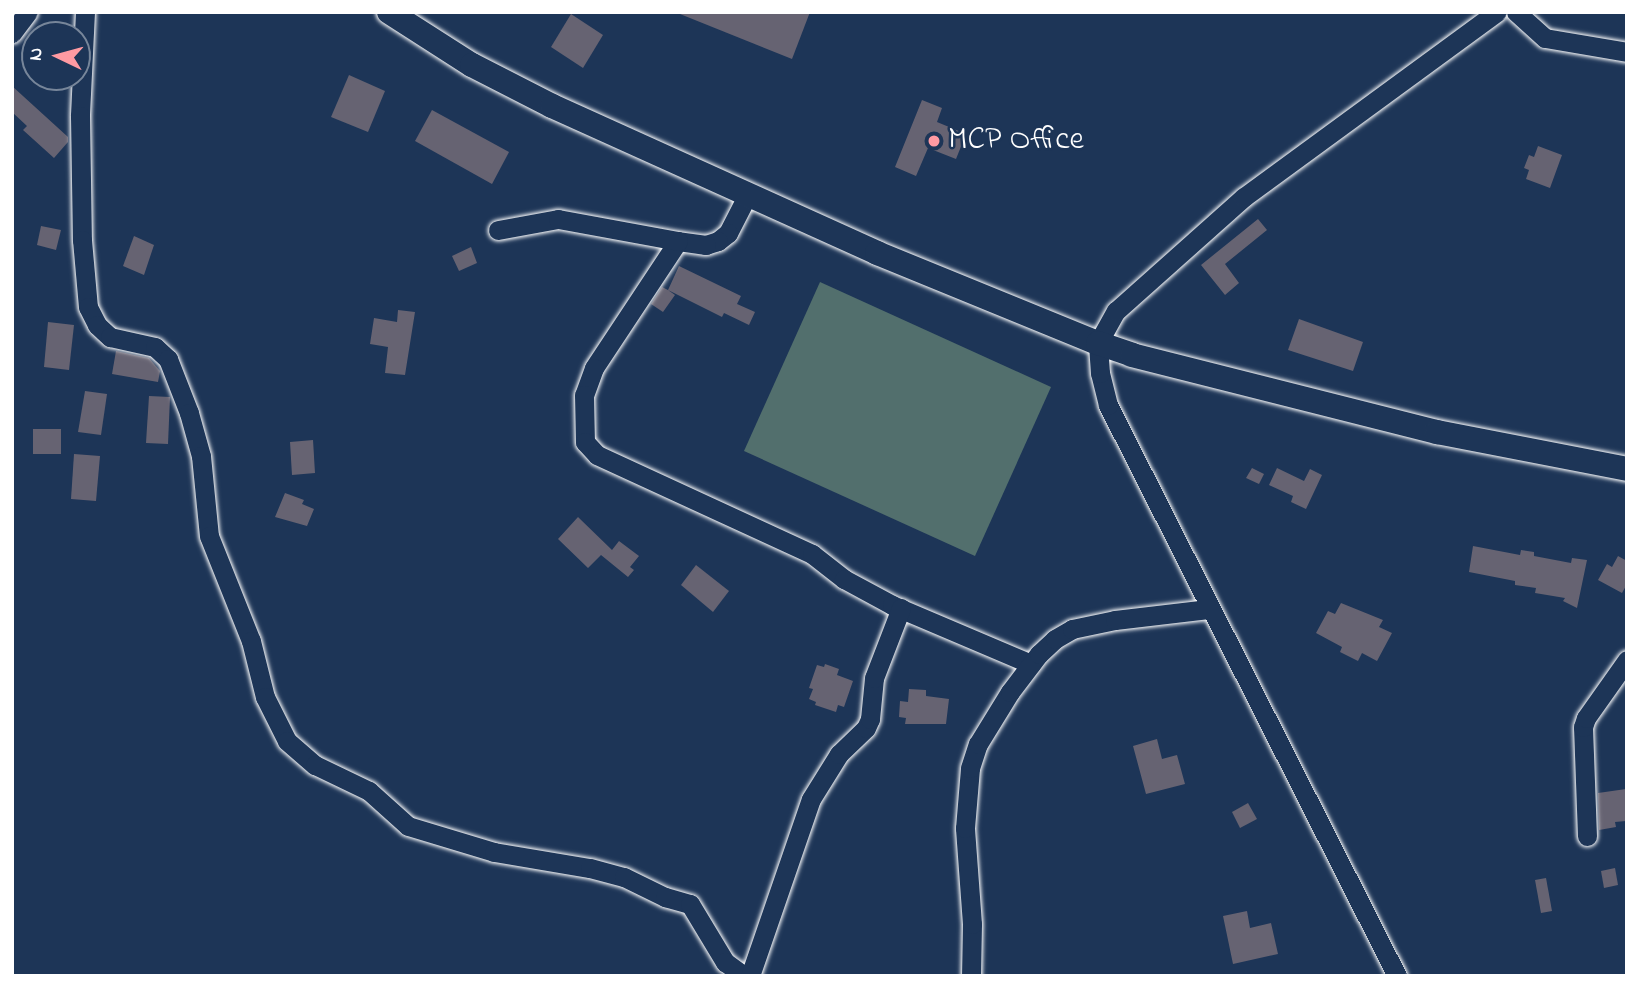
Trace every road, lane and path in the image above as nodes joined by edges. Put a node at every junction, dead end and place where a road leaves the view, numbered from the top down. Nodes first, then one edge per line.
1 (29, 12) edge
2 (85, 12) edge
3 (389, 12) edge
4 (1497, 12) edge
5 (1516, 12) edge
6 (12, 33) edge
7 (1627, 52) edge
8 (748, 194) junction
9 (498, 230) dead end
10 (678, 241) junction
11 (1098, 343) junction
12 (1627, 469) edge
13 (901, 608) junction
14 (1209, 609) junction
15 (1627, 660) edge
16 (1031, 664) junction
17 (1587, 836) dead end
18 (747, 976) edge
19 (971, 976) edge
20 (1397, 976) edge

1 - 6 street
2 - 18 street
3 - 8 main road
4 - 11 street
5 - 7 street
8 - 10 street
8 - 11 main road
9 - 10 street
10 - 13 street
11 - 12 main road
11 - 14 street
13 - 16 street
13 - 18 street
14 - 16 street
14 - 20 street
15 - 17 street
16 - 19 street

